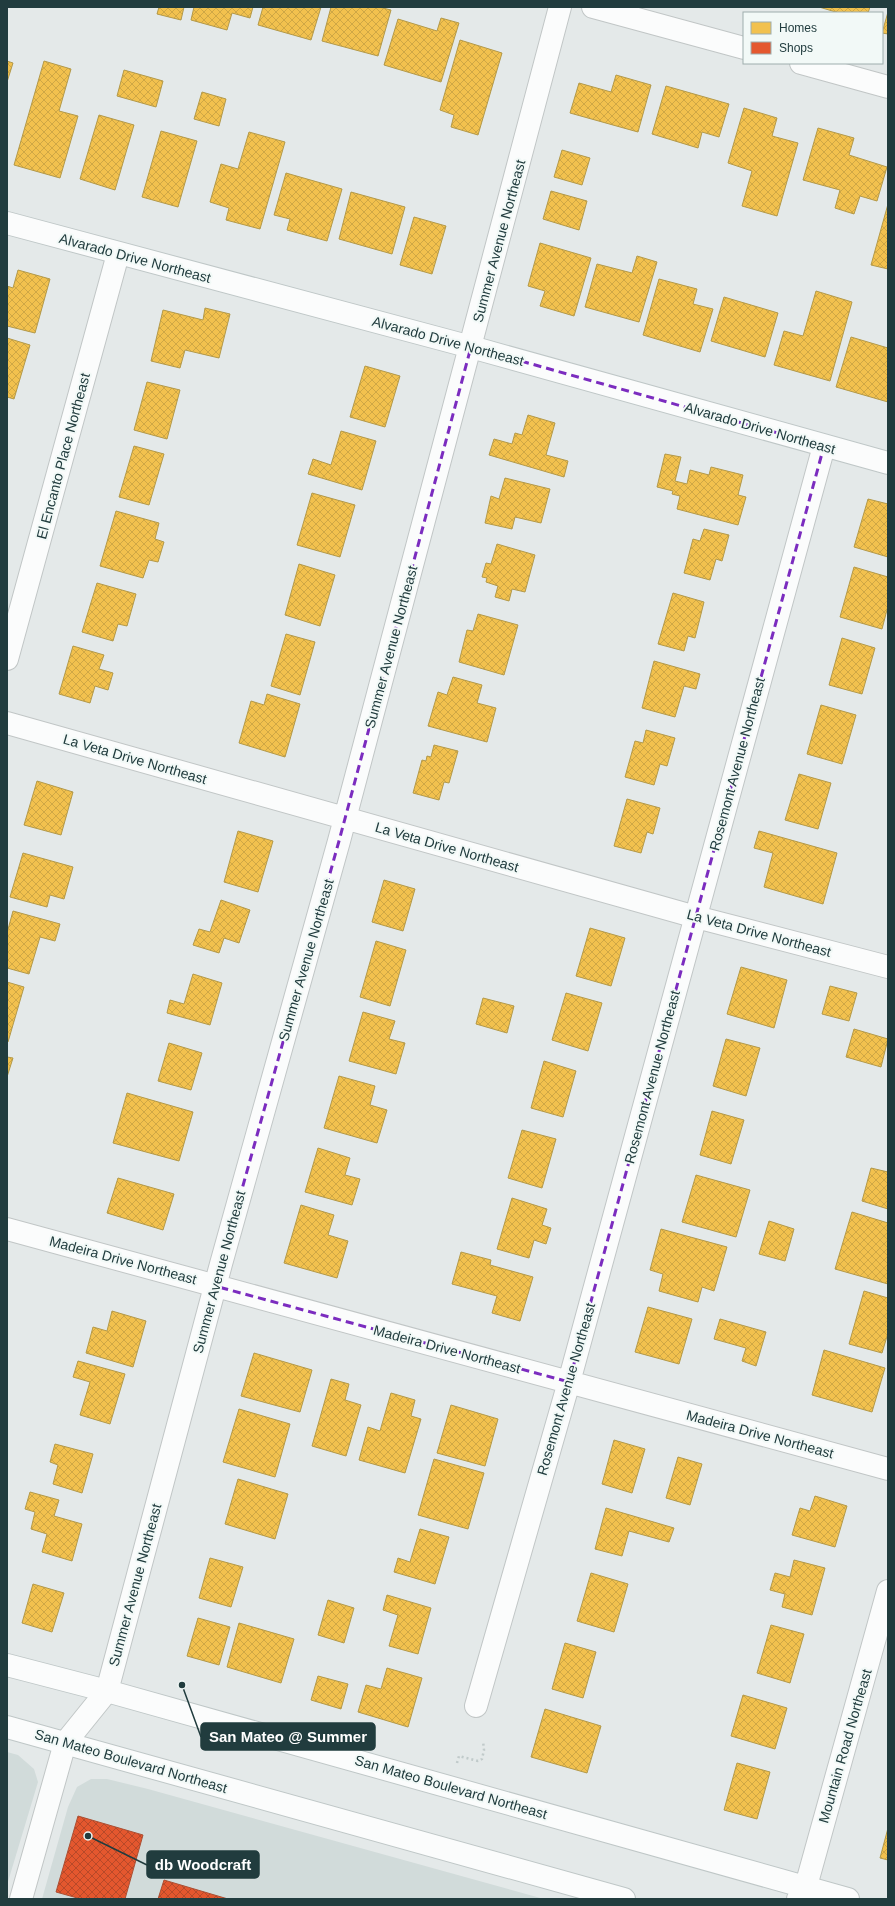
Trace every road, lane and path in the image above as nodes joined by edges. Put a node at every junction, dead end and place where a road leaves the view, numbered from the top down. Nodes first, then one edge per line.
1 (560, 7) edge
2 (593, 7) edge
3 (743, 48) edge
4 (805, 64) edge
5 (888, 87) edge
6 (7, 223) edge
7 (118, 254) junction
8 (471, 347) junction
9 (824, 446) junction
10 (888, 463) edge
11 (7, 659) edge
12 (7, 723) edge
13 (345, 818) junction
14 (696, 917) junction
15 (888, 967) edge
16 (7, 1229) edge
17 (215, 1286) junction
18 (569, 1382) junction
19 (888, 1469) edge
20 (888, 1591) edge
21 (7, 1665) edge
22 (107, 1691) junction
23 (476, 1706) dead end
24 (7, 1727) edge
25 (483, 1741) dead end
26 (65, 1743) junction
27 (457, 1763) dead end
28 (802, 1893) edge
29 (21, 1899) edge
30 (624, 1899) edge
31 (848, 1899) edge

1 - 8 street, Summer Avenue Northeast
2 - 3 street
4 - 5 street
6 - 7 street, Alvarado Drive Northeast
7 - 8 street, Alvarado Drive Northeast
7 - 11 street, El Encanto Place Northeast
8 - 9 street, Alvarado Drive Northeast
8 - 13 street, Summer Avenue Northeast
9 - 10 street, Alvarado Drive Northeast
9 - 14 street, Rosemont Avenue Northeast
12 - 13 street, La Veta Drive Northeast
13 - 14 street, La Veta Drive Northeast
13 - 17 street, Summer Avenue Northeast
14 - 15 street, La Veta Drive Northeast
14 - 18 street, Rosemont Avenue Northeast
16 - 17 street, Madeira Drive Northeast
17 - 18 street, Madeira Drive Northeast
17 - 22 street, Summer Avenue Northeast
18 - 19 street, Madeira Drive Northeast
18 - 23 street, Rosemont Avenue Northeast
20 - 28 street, Mountain Road Northeast
21 - 22 street, San Mateo Boulevard Northeast
22 - 26 street, Summer Avenue Northeast
22 - 28 street, San Mateo Boulevard Northeast
24 - 26 street, San Mateo Boulevard Northeast
25 - 27 path
26 - 29 street, Summer Avenue Northeast
26 - 30 street, San Mateo Boulevard Northeast
28 - 31 street, San Mateo Boulevard Northeast

